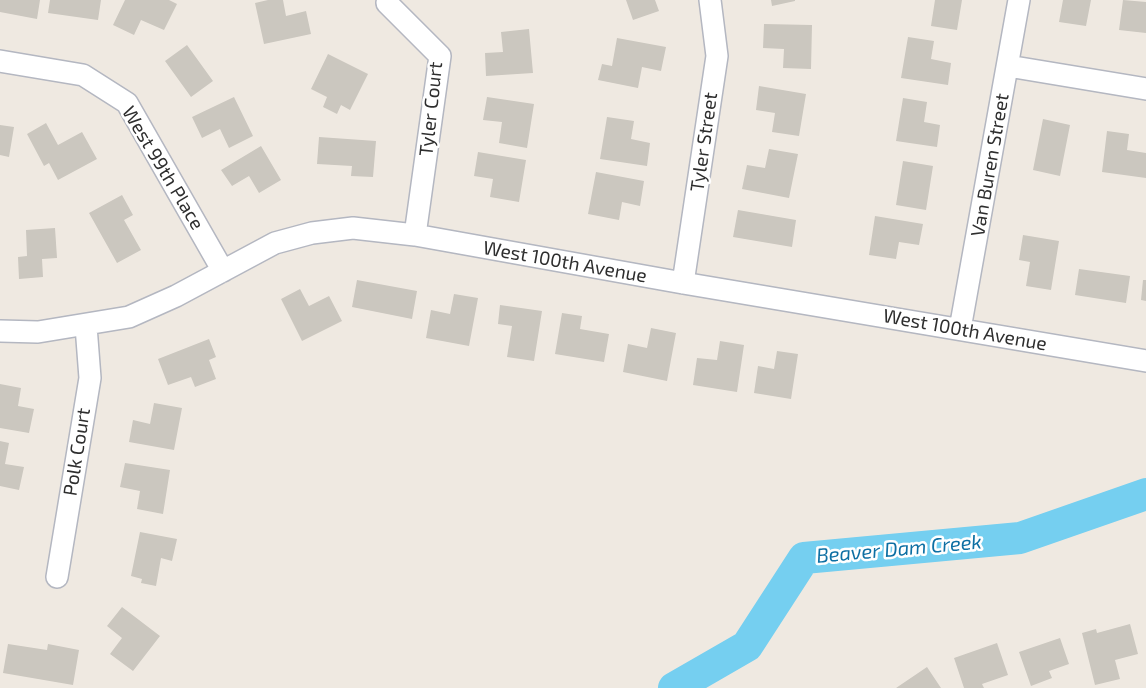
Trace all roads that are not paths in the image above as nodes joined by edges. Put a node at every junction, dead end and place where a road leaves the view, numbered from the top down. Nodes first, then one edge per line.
1 (710, 0) edge
2 (1019, 0) edge
3 (387, 2) dead end
4 (0, 62) edge
5 (1008, 66) junction
6 (1146, 90) edge
7 (415, 235) junction
8 (223, 270) junction
9 (683, 283) junction
10 (86, 326) junction
11 (960, 329) junction
12 (0, 331) edge
13 (1146, 361) edge
14 (57, 577) dead end

1 - 9 street, Tyler Street
2 - 5 street, Van Buren Street
3 - 7 street, Tyler Court
4 - 8 street, West 99th Place
5 - 6 street
5 - 11 street, Van Buren Street
7 - 8 street, West 100th Avenue
7 - 9 street, West 100th Avenue
8 - 10 street, West 100th Avenue
9 - 11 street, West 100th Avenue
10 - 12 street, West 100th Avenue
10 - 14 street, Polk Court
11 - 13 street, West 100th Avenue

